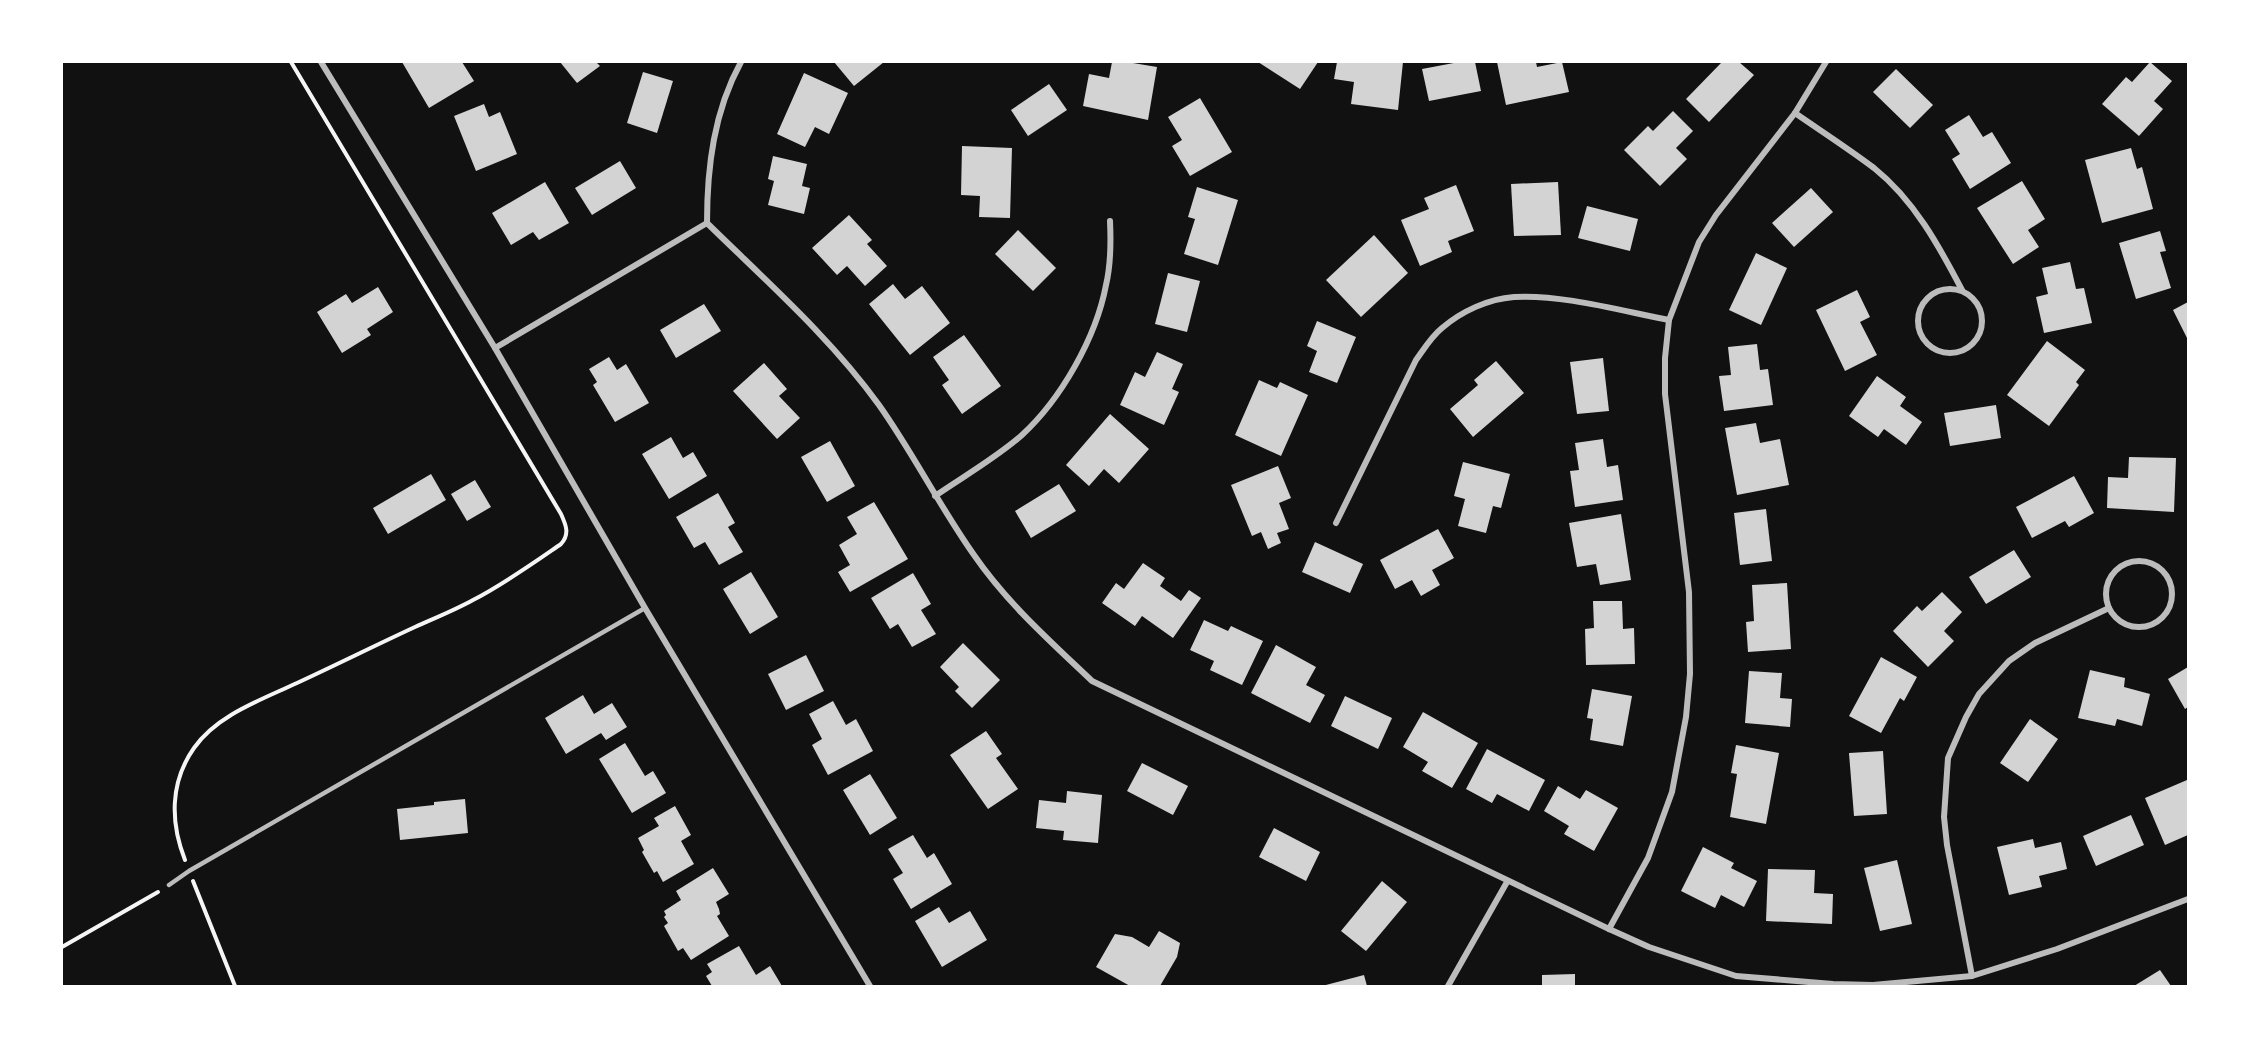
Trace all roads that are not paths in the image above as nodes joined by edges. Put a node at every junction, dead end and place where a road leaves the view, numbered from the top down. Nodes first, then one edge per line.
1 (321, 62) edge
2 (741, 62) edge
3 (1826, 62) edge
4 (1795, 113) junction
5 (1110, 221) dead end
6 (707, 223) junction
7 (1962, 290) junction
8 (1669, 320) junction
9 (495, 348) junction
10 (935, 496) junction
11 (1336, 523) dead end
12 (645, 608) junction
13 (2109, 608) junction
14 (1507, 882) junction
15 (169, 885) road end
16 (2188, 899) edge
17 (1609, 929) junction
18 (1972, 976) junction
19 (870, 987) edge
20 (1448, 987) edge

1 - 9 street
2 - 6 street
3 - 4 street
4 - 7 street
4 - 8 street
5 - 10 street
6 - 9 street
6 - 10 street
7 - 7 street
8 - 11 street
8 - 17 street
9 - 12 street
10 - 14 street
12 - 15 lane
12 - 19 street
13 - 13 street
13 - 18 street
14 - 17 street
14 - 20 street
16 - 18 street
17 - 18 street

